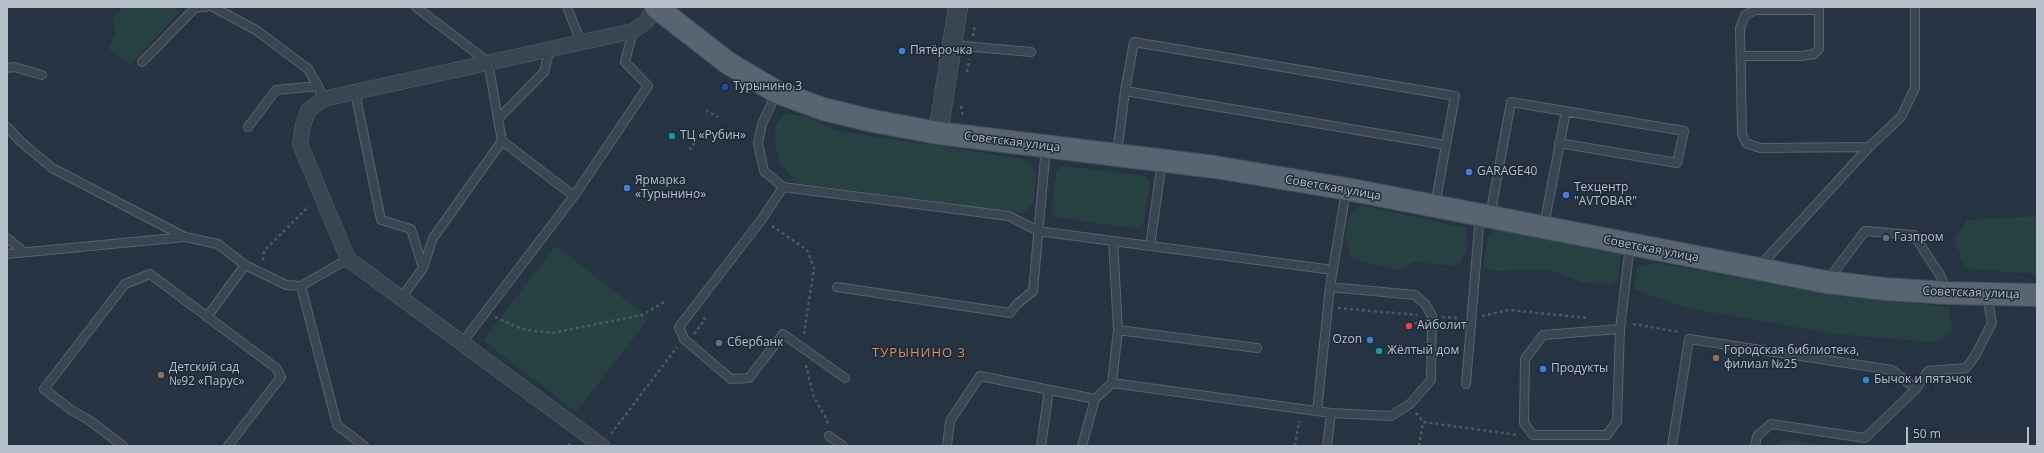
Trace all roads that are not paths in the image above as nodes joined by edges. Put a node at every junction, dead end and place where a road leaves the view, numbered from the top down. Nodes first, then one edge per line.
1 (206, 7) edge
2 (213, 7) edge
3 (416, 7) edge
4 (567, 7) edge
5 (655, 7) edge
6 (958, 7) edge
7 (1915, 7) edge
8 (1819, 9) edge
9 (633, 31) junction
10 (581, 42) junction
11 (952, 45) junction
12 (550, 48) junction
13 (1031, 52) dead end
14 (1741, 56) junction
15 (142, 62) dead end
16 (488, 62) junction
17 (7, 68) edge
18 (42, 75) dead end
19 (1125, 91) junction
20 (355, 92) junction
21 (777, 92) junction
22 (320, 93) junction
23 (1566, 111) junction
24 (498, 119) junction
25 (7, 127) edge
26 (248, 127) dead end
27 (938, 133) junction
28 (502, 141) junction
29 (1559, 143) junction
30 (1446, 145) junction
31 (1047, 146) junction
32 (1869, 147) junction
33 (1117, 155) junction
34 (1162, 161) junction
35 (783, 187) junction
36 (1347, 189) junction
37 (574, 196) junction
38 (1435, 207) junction
39 (1485, 216) junction
40 (1544, 228) junction
41 (1038, 231) junction
42 (185, 236) junction
43 (7, 238) edge
44 (1113, 241) junction
45 (1630, 245) junction
46 (1150, 246) junction
47 (24, 252) junction
48 (7, 254) edge
49 (348, 259) junction
50 (245, 265) junction
51 (423, 268) junction
52 (1758, 269) junction
53 (1333, 270) junction
54 (1826, 282) junction
55 (301, 286) junction
56 (837, 287) dead end
57 (1330, 287) junction
58 (1948, 293) junction
59 (1986, 294) junction
60 (2037, 294) edge
61 (401, 298) junction
62 (207, 317) junction
63 (1620, 325) junction
64 (1118, 330) junction
65 (462, 343) junction
66 (1257, 348) dead end
67 (845, 378) dead end
68 (1112, 383) junction
69 (1466, 384) dead end
70 (1916, 389) junction
71 (1049, 390) junction
72 (1095, 399) junction
73 (1317, 411) junction
74 (1331, 413) junction
75 (829, 436) road end
76 (123, 446) edge
77 (228, 446) edge
78 (364, 446) edge
79 (602, 446) edge
80 (843, 446) edge
81 (947, 446) edge
82 (1041, 446) edge
83 (1082, 446) edge
84 (1327, 446) edge
85 (1672, 446) edge
86 (1755, 446) edge

1 - 15 lane
2 - 22 lane
3 - 16 lane
4 - 10 lane
5 - 9 street
5 - 21 main road, Советская улица
6 - 11 street
7 - 32 lane
8 - 14 lane
8 - 14 lane
9 - 10 street
9 - 37 lane
10 - 12 street
11 - 13 lane
11 - 27 street
12 - 16 street
12 - 24 lane
14 - 32 lane
16 - 20 street
16 - 24 lane
17 - 18 lane
19 - 30 lane
19 - 30 lane
19 - 33 lane
20 - 22 street
20 - 51 lane
21 - 27 main road, Советская улица
21 - 35 lane
22 - 26 lane
22 - 49 street
23 - 29 lane
23 - 29 lane
23 - 39 lane
24 - 28 lane
25 - 42 lane
27 - 31 main road, Советская улица
28 - 37 lane
28 - 51 lane
29 - 40 lane
30 - 38 lane
31 - 33 main road, Советская улица
31 - 41 lane
32 - 52 lane
33 - 34 main road, Советская улица
34 - 36 main road, Советская улица
34 - 46 lane
35 - 41 lane
35 - 67 lane
36 - 38 main road, Советская улица
36 - 53 lane
37 - 65 lane
38 - 39 main road, Советская улица
39 - 40 main road, Советская улица
39 - 69 lane
40 - 45 main road, Советская улица
41 - 44 lane
41 - 56 lane
42 - 47 lane
42 - 50 lane
43 - 47 lane
44 - 46 lane
44 - 64 lane
45 - 52 main road, Советская улица
45 - 63 lane
46 - 53 lane
47 - 48 lane
49 - 55 lane
49 - 61 street
50 - 55 lane
50 - 62 lane
51 - 61 lane
52 - 54 main road, Советская улица
53 - 57 lane
54 - 58 main road, Советская улица
54 - 58 lane
55 - 78 lane
57 - 73 lane
57 - 74 lane
58 - 59 main road, Советская улица
59 - 60 main road, Советская улица
59 - 70 lane
61 - 65 street
62 - 76 lane
62 - 77 lane
63 - 63 lane
64 - 66 lane
64 - 68 lane
65 - 79 street
68 - 72 lane
68 - 73 lane
70 - 85 lane
70 - 86 lane
71 - 72 lane
71 - 81 lane
71 - 82 lane
72 - 83 lane
73 - 74 lane
74 - 84 lane
75 - 80 lane

